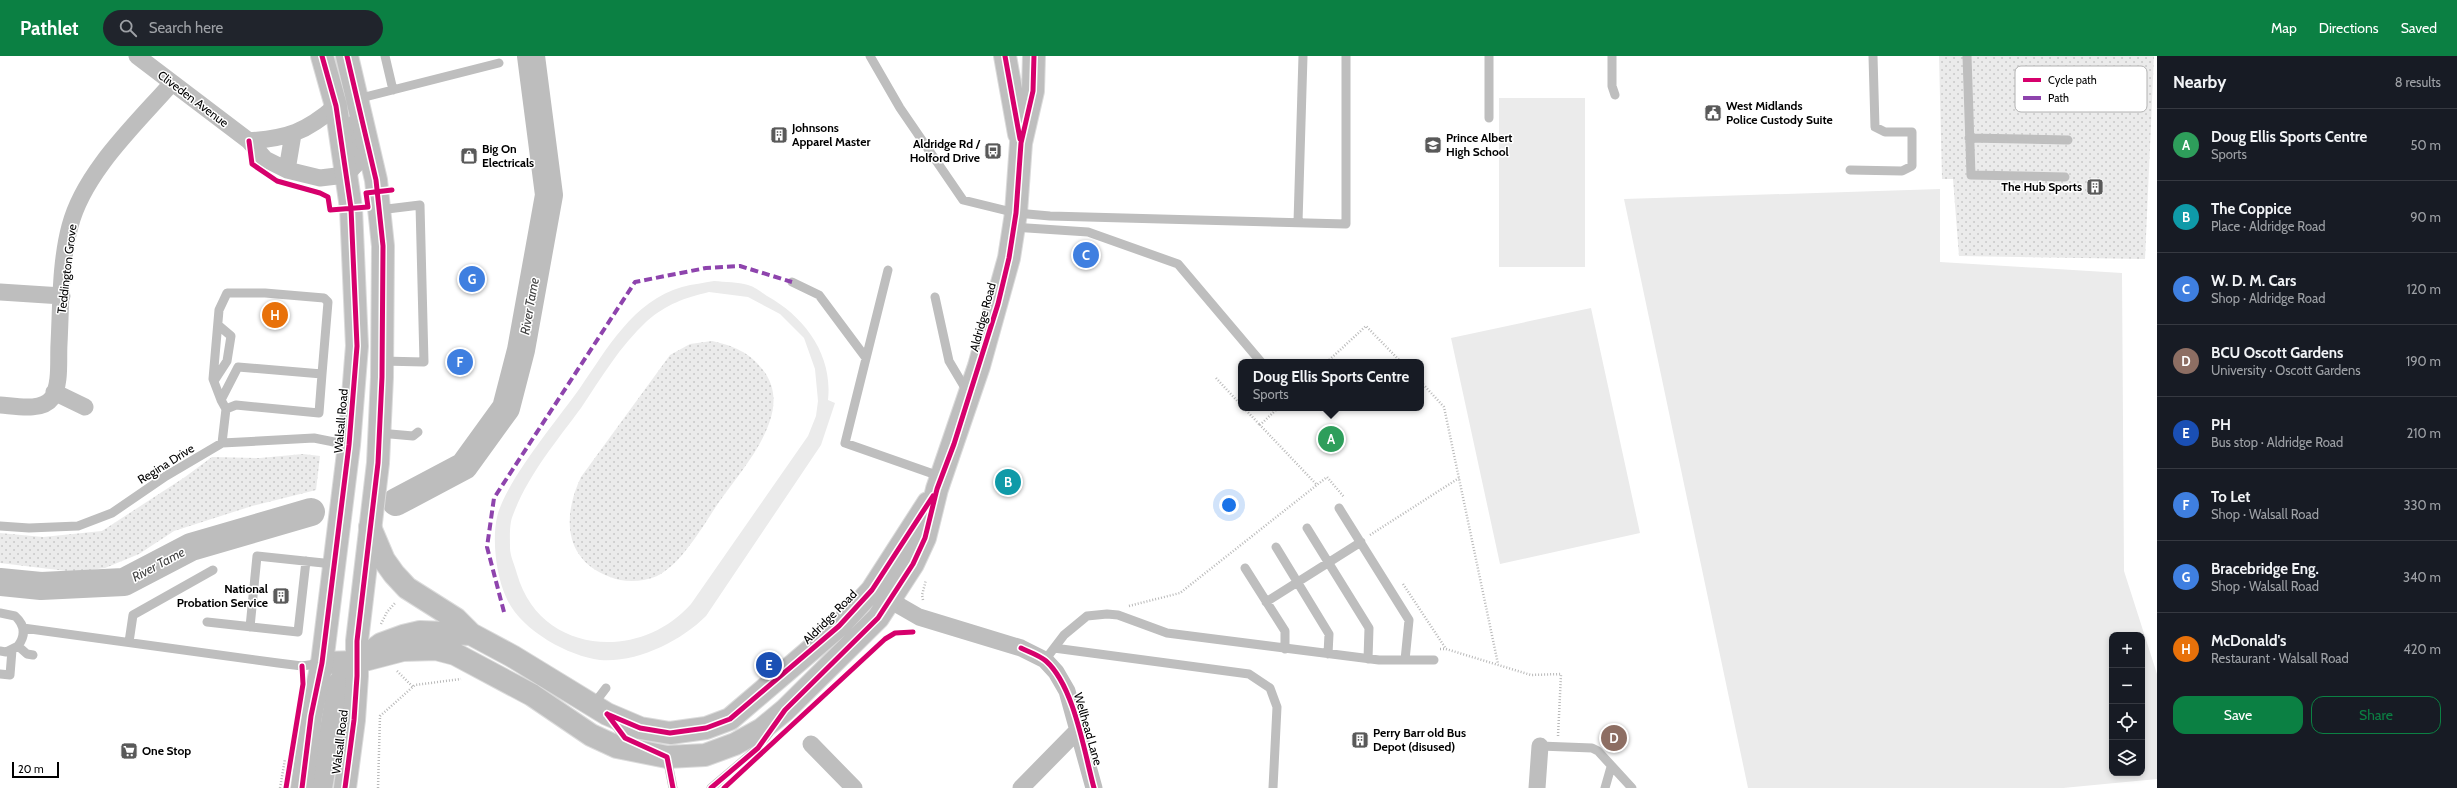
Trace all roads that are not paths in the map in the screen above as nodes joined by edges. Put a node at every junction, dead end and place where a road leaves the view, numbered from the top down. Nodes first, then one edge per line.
1 (137, 56) edge
2 (322, 56) edge
3 (343, 56) edge
4 (347, 56) edge
5 (384, 56) edge
6 (870, 56) edge
7 (1005, 56) edge
8 (1034, 56) edge
9 (1303, 56) edge
10 (1346, 56) edge
11 (1489, 56) edge
12 (1612, 56) edge
13 (1872, 56) edge
14 (1967, 56) edge
15 (499, 63) dead end
16 (172, 83) junction
17 (393, 90) junction
18 (1615, 95) dead end
19 (357, 99) junction
20 (336, 106) junction
21 (1489, 118) dead end
22 (293, 134) junction
23 (1970, 138) junction
24 (2068, 140) dead end
25 (249, 141) junction
26 (1021, 143) junction
27 (287, 170) junction
28 (1850, 170) dead end
29 (347, 174) junction
30 (2065, 177) dead end
31 (379, 210) junction
32 (1014, 220) junction
33 (1298, 222) junction
34 (888, 270) dead end
35 (792, 282) dead end
36 (0, 292) edge
37 (62, 296) junction
38 (935, 298) dead end
39 (218, 325) junction
40 (1252, 353) dead end
41 (866, 358) junction
42 (1257, 359) edge
43 (1257, 359) edge
44 (382, 361) junction
45 (322, 374) junction
46 (214, 381) junction
47 (54, 392) junction
48 (970, 396) junction
49 (221, 400) junction
50 (0, 405) edge
51 (85, 407) dead end
52 (226, 409) junction
53 (418, 432) dead end
54 (379, 433) junction
55 (222, 444) junction
56 (349, 445) junction
57 (940, 483) junction
58 (1339, 508) dead end
59 (0, 526) edge
60 (370, 526) junction
61 (1307, 528) dead end
62 (1361, 542) junction
63 (1276, 547) dead end
64 (306, 561) junction
65 (1329, 562) junction
66 (333, 564) junction
67 (1245, 568) dead end
68 (213, 570) dead end
69 (1297, 582) junction
70 (872, 590) junction
71 (891, 601) junction
72 (1266, 602) junction
73 (0, 613) edge
74 (207, 622) dead end
75 (250, 627) junction
76 (23, 628) junction
77 (471, 634) junction
78 (129, 642) junction
79 (15, 648) junction
80 (1285, 649) junction
81 (0, 651) edge
82 (1049, 654) junction
83 (1328, 654) junction
84 (33, 655) dead end
85 (1368, 659) junction
86 (1405, 660) junction
87 (1434, 660) dead end
88 (364, 661) junction
89 (322, 663) junction
90 (0, 674) edge
91 (606, 688) dead end
92 (600, 710) junction
93 (785, 710) junction
94 (1078, 730) junction
95 (811, 744) dead end
96 (1540, 746) joint
97 (667, 758) junction
98 (1611, 767) junction
99 (302, 788) edge
100 (321, 788) edge
101 (345, 788) edge
102 (673, 788) edge
103 (711, 788) edge
104 (854, 788) edge
105 (1021, 788) edge
106 (1094, 788) edge
107 (1273, 788) edge
108 (1537, 788) edge
109 (1605, 788) edge
110 (1632, 788) edge

1 - 16 street, Cliveden Avenue
2 - 20 main road, Walsall Road
3 - 29 street
4 - 19 main road, Walsall Road
5 - 17 lane
6 - 32 lane
7 - 26 main road, Aldridge Road
8 - 26 main road, Aldridge Road
9 - 33 lane
10 - 33 lane
11 - 21 lane
12 - 18 lane
13 - 28 lane
14 - 23 lane
15 - 17 lane
16 - 25 street, Cliveden Avenue
16 - 37 street, Teddington Grove
17 - 19 lane
19 - 31 main road, Walsall Road
20 - 22 street
20 - 29 main road, Walsall Road
22 - 25 street
22 - 27 street
23 - 24 lane
23 - 30 lane
25 - 27 street, Cliveden Avenue
26 - 32 main road, Aldridge Road
27 - 29 street, Cliveden Avenue
29 - 56 main road, Walsall Road
31 - 44 main road, Walsall Road
31 - 44 lane
32 - 33 lane
32 - 42 lane
32 - 48 main road, Aldridge Road
34 - 41 lane
35 - 41 lane
36 - 37 street
37 - 47 street, Teddington Grove
38 - 48 lane
39 - 45 lane
39 - 46 lane
39 - 46 lane
40 - 43 lane
41 - 57 lane
44 - 54 main road, Walsall Road
45 - 49 lane
45 - 52 lane
46 - 49 lane
47 - 50 street
47 - 51 street
48 - 57 main road, Aldridge Road
49 - 52 lane
52 - 55 lane
53 - 54 lane
54 - 60 main road, Walsall Road
55 - 56 lane, Regina Drive
55 - 59 lane, Regina Drive
56 - 66 main road, Walsall Road
57 - 70 main road, Aldridge Road
57 - 71 main road, Aldridge Road
58 - 62 lane
60 - 77 main road
60 - 88 main road, Walsall Road
61 - 65 lane
62 - 65 lane
62 - 86 lane
63 - 69 lane
64 - 66 lane
64 - 75 lane
64 - 75 lane
65 - 69 lane
65 - 85 lane
66 - 89 main road, Walsall Road
67 - 72 lane
68 - 78 lane
69 - 72 lane
69 - 83 lane
70 - 71 street, Aldridge Road
70 - 92 main road, Aldridge Road
71 - 82 street, Wellhead Lane
71 - 93 main road, Aldridge Road
72 - 80 lane
73 - 76 lane
74 - 75 lane
76 - 78 lane
76 - 79 lane
77 - 88 main road
77 - 92 main road, Aldridge Road
78 - 89 lane
79 - 81 lane
79 - 84 lane
79 - 90 lane
80 - 82 lane
80 - 83 lane
82 - 94 street, Wellhead Lane
82 - 107 lane
83 - 85 lane
85 - 86 lane
86 - 87 lane
88 - 89 main road
88 - 97 main road, Aldridge Road
88 - 100 main road, Walsall Road
88 - 101 main road, Walsall Road
89 - 99 main road, Walsall Road
91 - 92 lane
92 - 97 lane
93 - 97 main road, Aldridge Road
93 - 103 lane
94 - 105 street
94 - 106 street, Wellhead Lane
95 - 104 street
96 - 98 lane
96 - 108 street
97 - 102 lane
98 - 109 lane
98 - 110 lane

